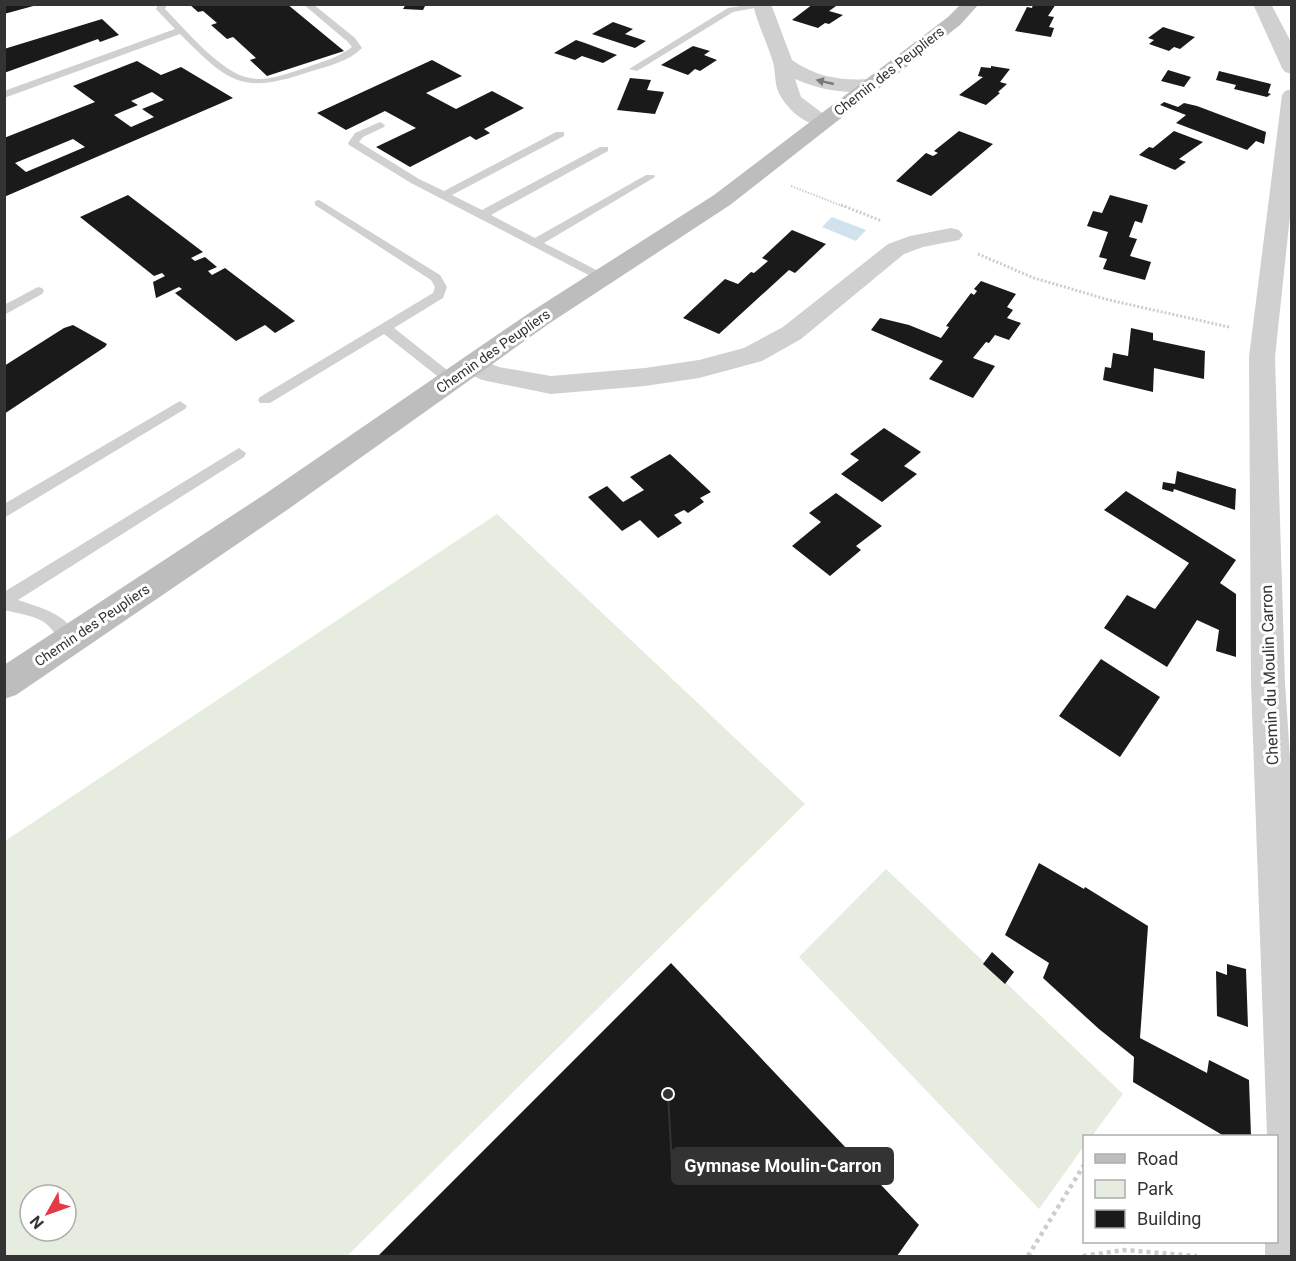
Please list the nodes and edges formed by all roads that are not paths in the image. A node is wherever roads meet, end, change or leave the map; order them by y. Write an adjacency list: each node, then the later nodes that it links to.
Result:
1 (163, 4): 6 (lane)
2 (307, 4): 6 (lane)
3 (971, 4): 10 (street, Chemin des Peupliers)
4 (1263, 4): 8 (street)
5 (762, 5): 7 (street); 9 (lane)
6 (182, 30): 11 (lane)
7 (783, 63): 10 (street, one-way to 7); 13 (street)
8 (1292, 68)
9 (634, 69)
10 (871, 85): 13 (street, Chemin des Peupliers)
11 (4, 95)
12 (1291, 97): 21 (street, Chemin du Moulin Carron)
13 (823, 121): 24 (street, Chemin des Peupliers)
14 (380, 124): 18 (lane)
15 (560, 134): 18 (lane)
16 (604, 148): 20 (lane)
17 (650, 177): 23 (lane)
18 (444, 195): 20 (lane)
19 (319, 203): 27 (lane)
20 (482, 215): 23 (lane)
21 (1283, 229): 37 (street, Chemin du Moulin Carron)
22 (951, 235): 28 (street)
23 (537, 242): 24 (lane)
24 (604, 279): 28 (street, Chemin des Peupliers)
25 (38, 291): 26 (lane)
26 (4, 311)
27 (384, 328): 29 (lane); 30 (lane)
28 (472, 365): 29 (street, Chemin des Peupliers)
29 (451, 380): 35 (street, Chemin des Peupliers)
30 (265, 400)
31 (180, 406): 33 (lane)
32 (239, 453): 34 (lane)
33 (4, 512)
34 (4, 602): 35 (lane)
35 (71, 639): 36 (street, Chemin des Peupliers)
36 (4, 684)
37 (1289, 1257)

